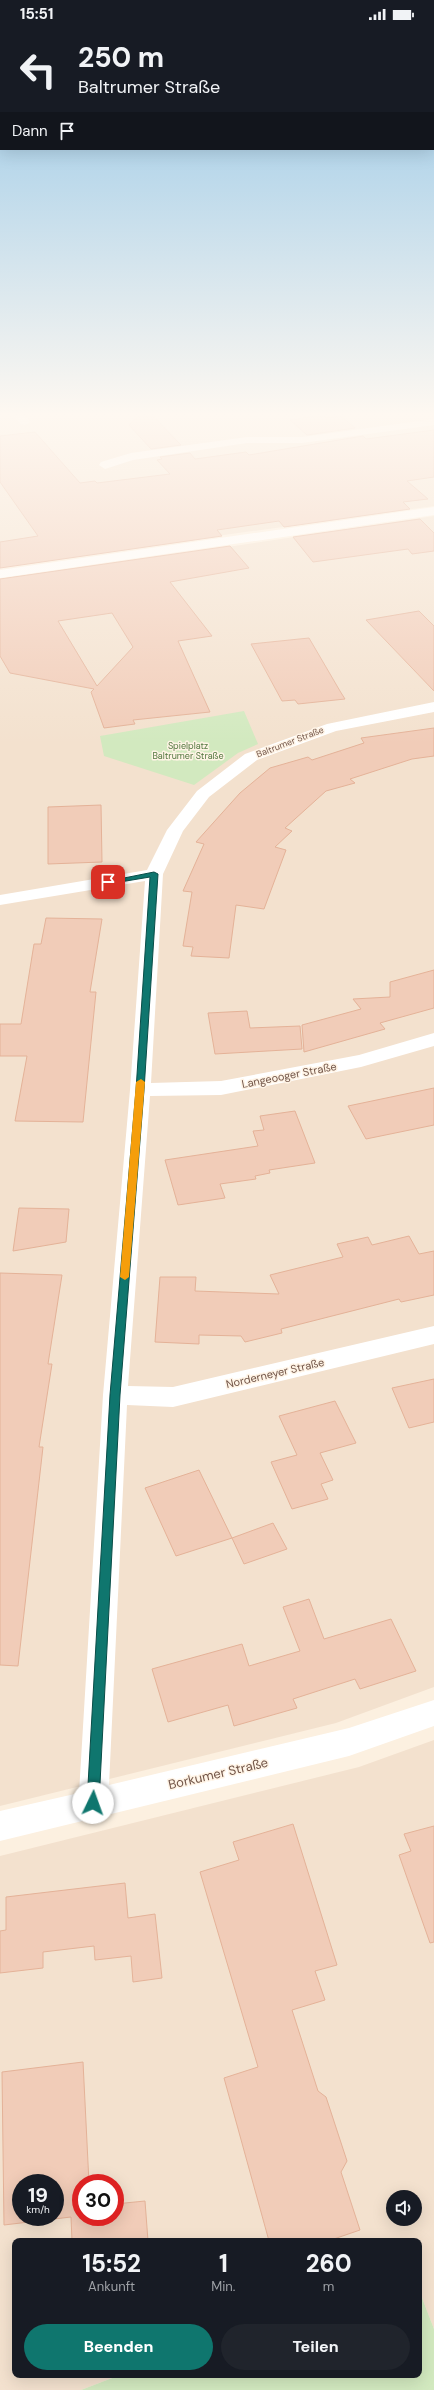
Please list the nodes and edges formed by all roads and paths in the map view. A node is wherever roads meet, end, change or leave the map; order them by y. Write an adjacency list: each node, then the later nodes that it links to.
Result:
1 (350, 523): 2 (street)
2 (0, 574)
3 (434, 707): 4 (street, Baltrumer Straße)
4 (154, 874): 5 (street); 7 (street, Baltrumer Straße)
5 (0, 900)
6 (434, 1040): 7 (street, Langeooger Straße)
7 (140, 1090): 9 (street, Baltrumer Straße)
8 (434, 1335): 9 (street, Norderneyer Straße)
9 (115, 1395): 11 (street, Baltrumer Straße)
10 (434, 1713): 11 (street, Borkumer Straße)
11 (93, 1803): 12 (street, Borkumer Straße)
12 (0, 1826)

